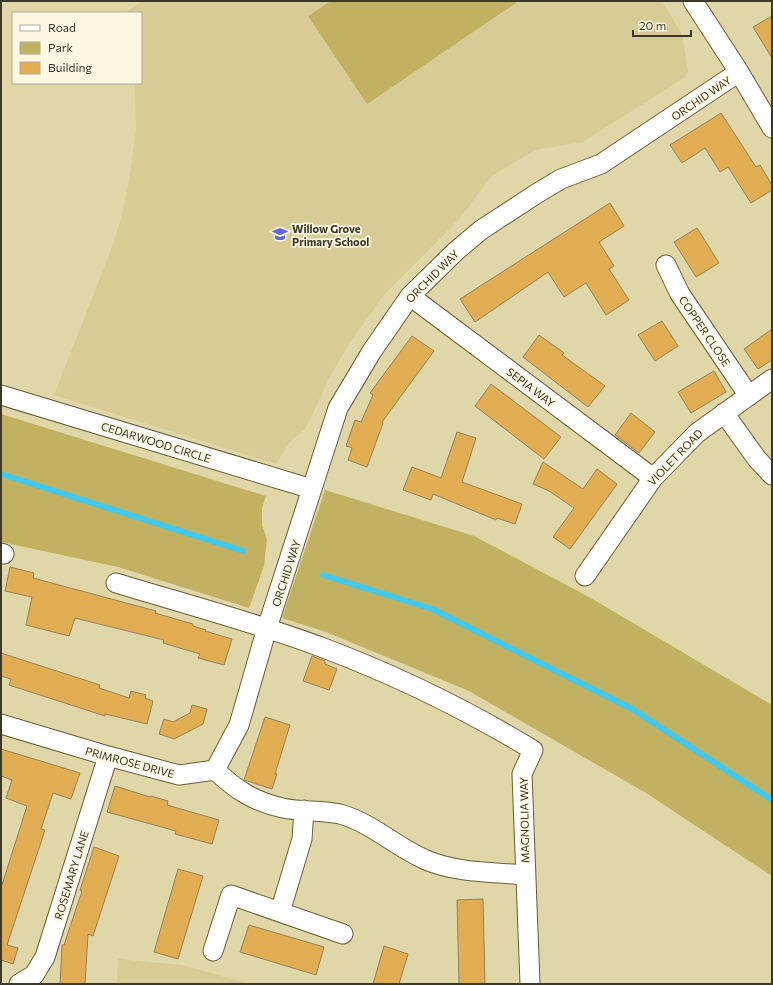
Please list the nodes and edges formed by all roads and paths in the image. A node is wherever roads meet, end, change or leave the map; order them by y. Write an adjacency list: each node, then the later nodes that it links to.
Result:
1 (693, 1): 2 (street)
2 (739, 72): 3 (street); 5 (street, ORCHID WAY)
3 (772, 128)
4 (666, 265): 8 (street, COPPER CLOSE)
5 (410, 296): 11 (street, SEPIA WAY); 12 (street, ORCHID WAY)
6 (772, 379): 8 (street, VIOLET ROAD)
7 (1, 395): 12 (street, CEDARWOOD CIRCLE)
8 (749, 396): 9 (street, VIOLET ROAD)
9 (724, 413): 10 (street); 11 (street, VIOLET ROAD)
10 (772, 475)
11 (652, 478): 13 (street, VIOLET ROAD)
12 (312, 489): 15 (street, ORCHID WAY)
13 (585, 576)
14 (116, 583): 15 (street)
15 (267, 628): 18 (street, ORCHID WAY); 20 (street, MAGNOLIA WAY)
16 (1, 724): 17 (street, PRIMROSE DRIVE)
17 (108, 756): 18 (street, PRIMROSE DRIVE); 24 (street, ROSEMARY LANE)
18 (215, 770): 19 (street)
19 (304, 810): 20 (street); 21 (street)
20 (525, 875): 25 (street, MAGNOLIA WAY)
21 (280, 912): 22 (street); 23 (street)
22 (343, 934)
23 (213, 951)
24 (19, 984)
25 (530, 984)

